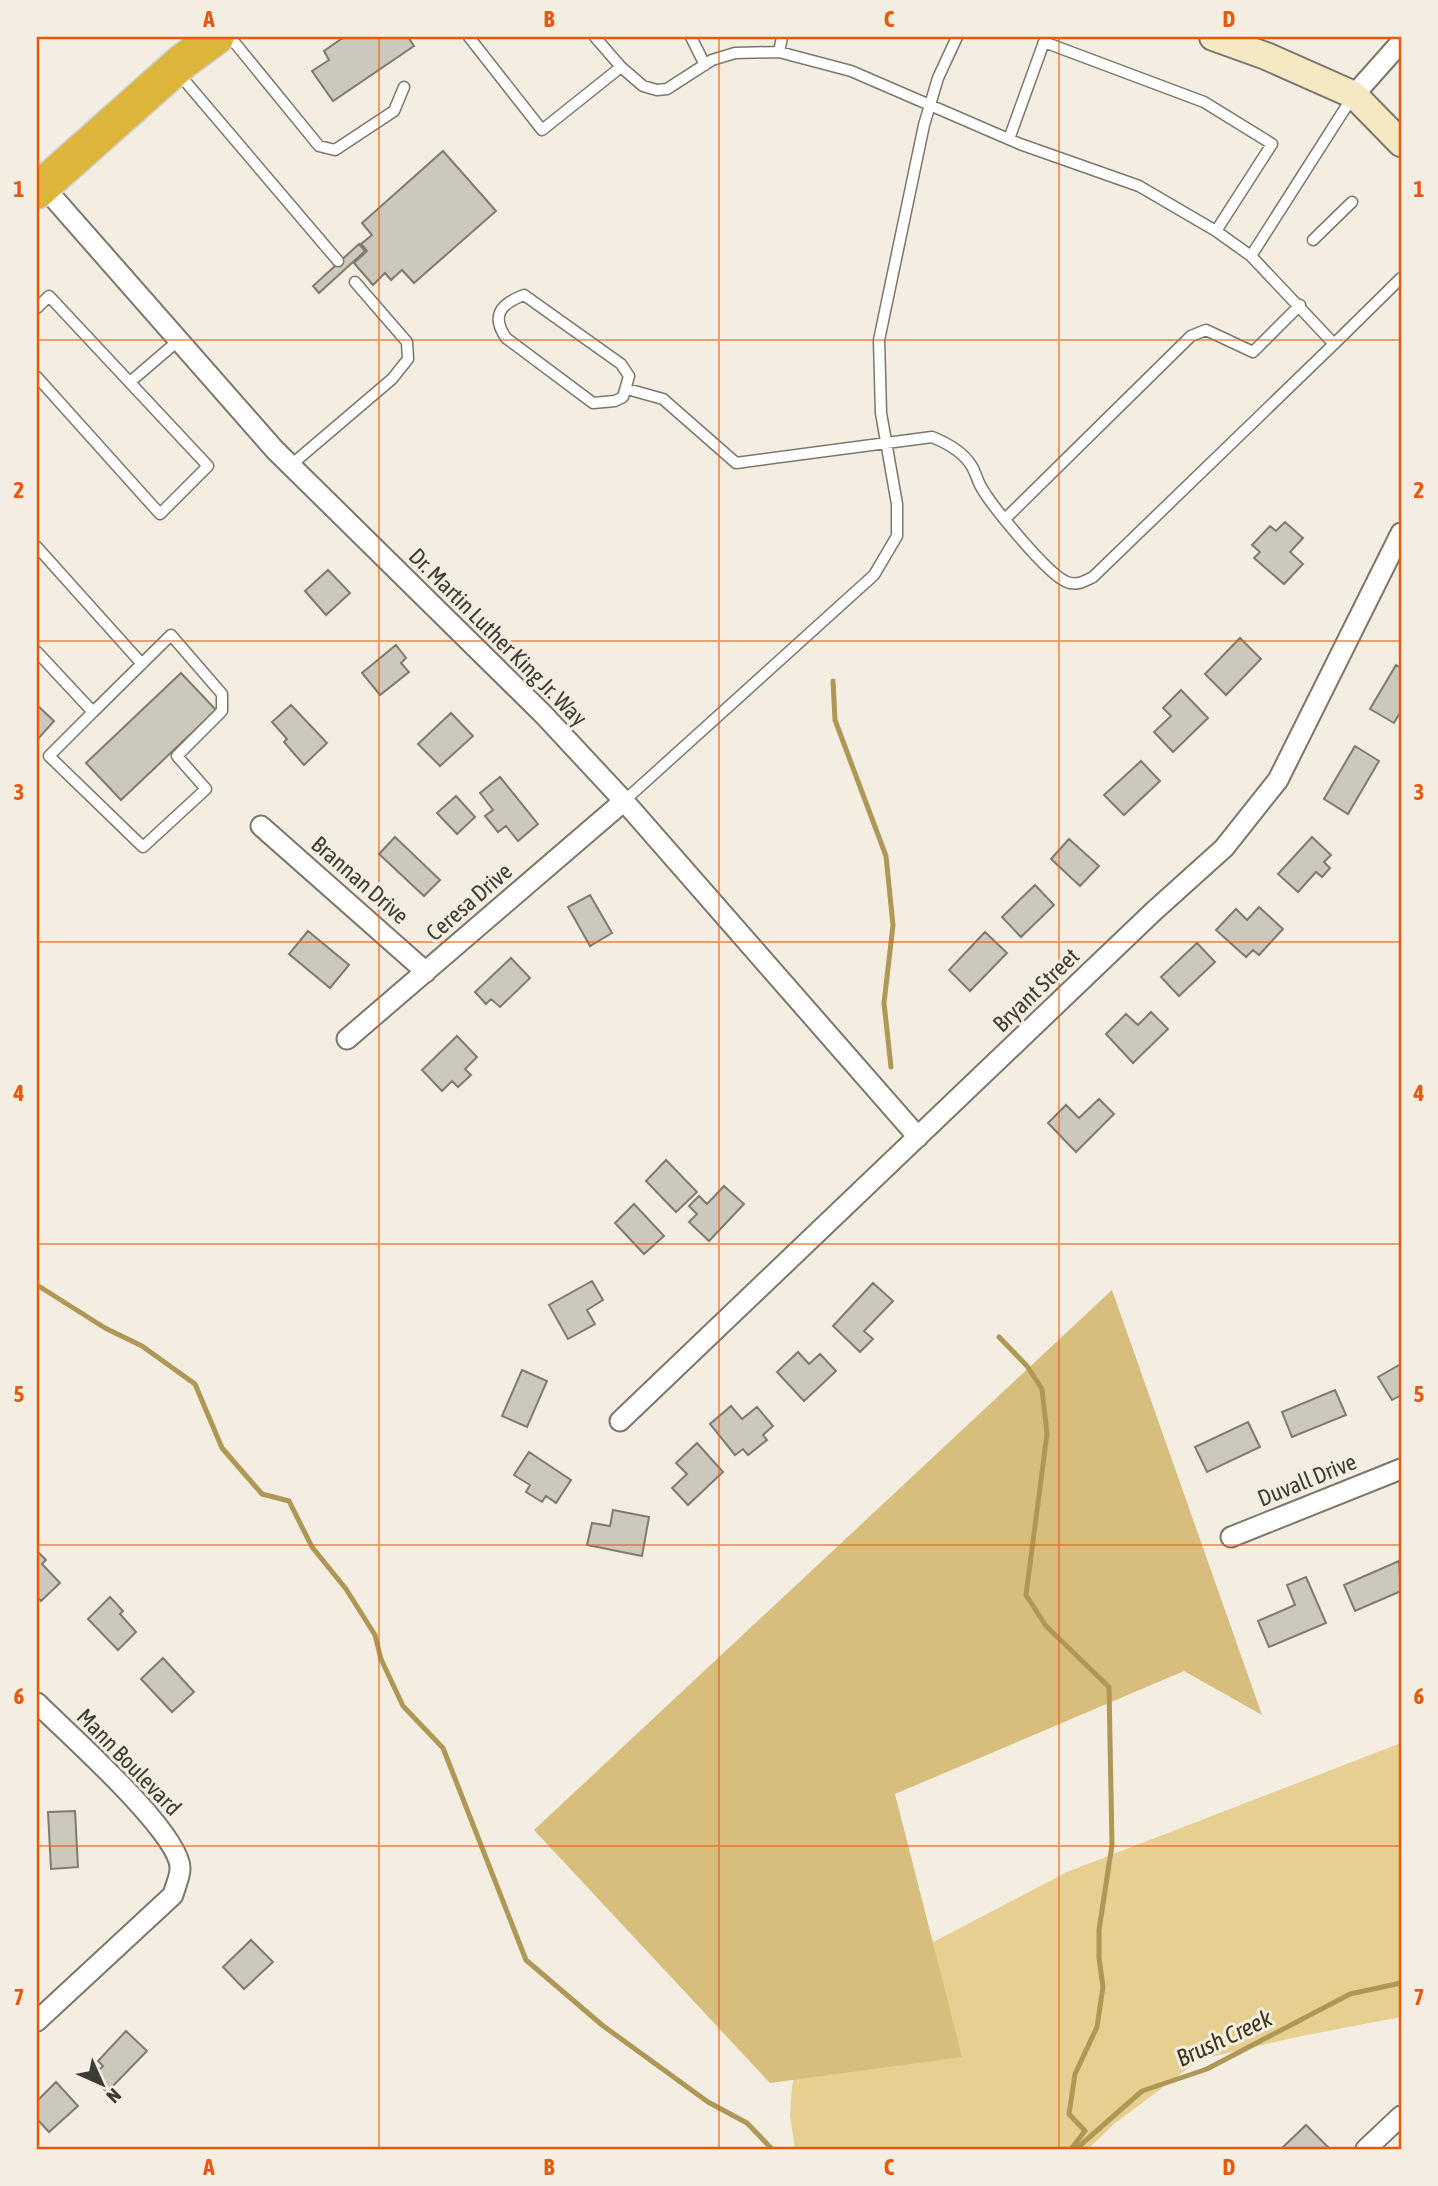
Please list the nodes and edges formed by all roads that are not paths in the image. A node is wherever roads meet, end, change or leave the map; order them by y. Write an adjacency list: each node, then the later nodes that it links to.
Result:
1 (216, 37): 13 (highway)
2 (230, 37): 14 (lane)
3 (469, 37): 12 (lane)
4 (595, 37): 12 (lane)
5 (691, 37): 11 (lane)
6 (782, 37): 10 (lane)
7 (957, 37): 16 (lane)
8 (1213, 37): 15 (street)
9 (1392, 43): 15 (street)
10 (779, 52): 11 (lane); 16 (lane)
11 (705, 65): 12 (lane)
12 (621, 68)
13 (175, 69): 19 (highway); 24 (lane)
14 (404, 87)
15 (1354, 95): 18 (street); 23 (lane)
16 (930, 107): 17 (lane); 34 (lane)
17 (1009, 139): 21 (lane); 21 (lane)
18 (1401, 143)
19 (39, 185): 29 (street, Dr. Martin Luther King Jr. Way)
20 (1352, 202): 22 (lane)
21 (1216, 231): 23 (lane)
22 (1313, 240)
23 (1251, 256): 27 (lane)
24 (338, 261)
25 (1401, 278): 30 (lane)
26 (355, 282): 35 (lane)
27 (1300, 305): 30 (lane); 36 (lane)
28 (37, 308): 32 (lane)
29 (179, 340): 32 (lane); 35 (street, Dr. Martin Luther King Jr. Way)
30 (1334, 344): 36 (lane)
31 (37, 377): 32 (lane)
32 (130, 382)
33 (627, 389): 33 (lane); 34 (lane)
34 (886, 442): 36 (lane); 42 (lane)
35 (291, 465): 42 (street, Dr. Martin Luther King Jr. Way)
36 (1005, 519)
37 (1401, 533): 46 (street, Bryant Street)
38 (37, 547): 40 (lane)
39 (37, 652): 41 (lane)
40 (142, 664): 41 (lane); 41 (lane)
41 (93, 712)
42 (624, 801): 44 (street, Ceresa Drive); 46 (street, Dr. Martin Luther King Jr. Way)
43 (261, 826): 44 (street, Brannan Drive)
44 (426, 972): 45 (street, Ceresa Drive)
45 (347, 1040)
46 (918, 1137): 47 (street, Bryant Street)
47 (620, 1421)
48 (1401, 1469): 49 (street, Duvall Drive)
49 (1231, 1537)
50 (37, 1703): 51 (street, Mann Boulevard)
51 (37, 2021)
52 (1401, 2116): 53 (street)
53 (1366, 2149)

